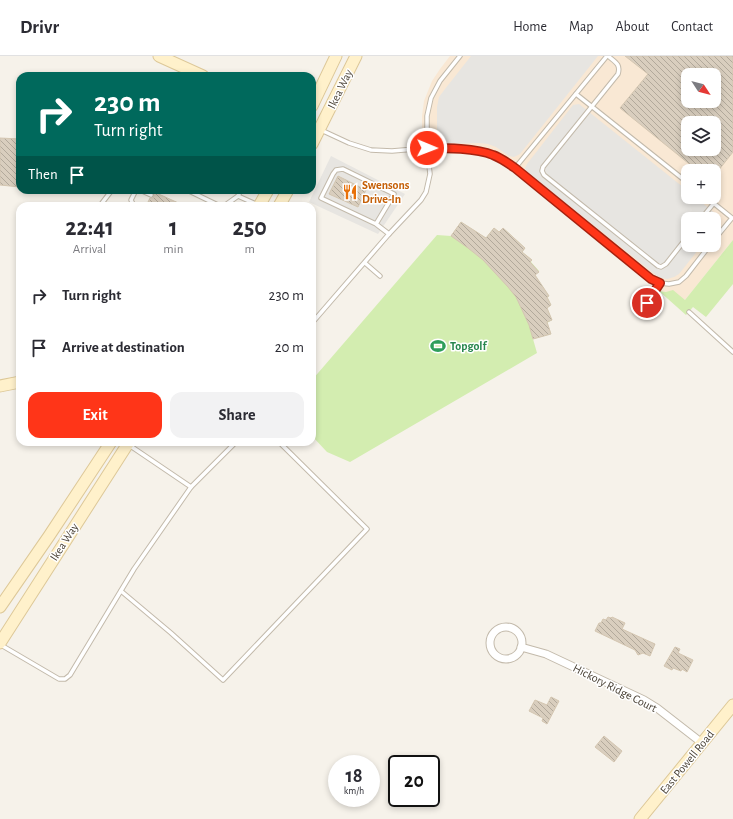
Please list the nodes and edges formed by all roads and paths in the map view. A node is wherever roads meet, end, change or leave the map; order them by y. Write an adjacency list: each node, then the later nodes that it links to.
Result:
1 (159, 56): 6 (main road)
2 (336, 56): 8 (main road, Ikea Way)
3 (356, 56): 10 (main road, Ikea Way)
4 (460, 56): 11 (lane)
5 (607, 56): 7 (lane); 9 (lane)
6 (189, 72)
7 (576, 94): 9 (lane); 12 (lane)
8 (316, 98)
9 (592, 107): 13 (lane); 28 (lane)
10 (316, 128): 11 (lane)
11 (427, 148): 12 (lane); 27 (lane)
12 (515, 168): 32 (lane)
13 (681, 177)
14 (109, 194): 17 (lane)
15 (195, 194): 18 (lane)
16 (238, 196): 19 (lane); 20 (lane)
17 (103, 202)
18 (212, 202)
19 (230, 202)
20 (251, 202)
21 (713, 204): 23 (lane)
22 (715, 204): 24 (lane)
23 (707, 212)
24 (732, 217): 26 (lane)
25 (376, 224): 25 (lane); 27 (lane)
26 (721, 231)
27 (389, 234): 30 (lane)
28 (681, 245)
29 (705, 252): 32 (lane)
30 (365, 263): 31 (lane); 35 (lane)
31 (380, 276)
32 (660, 283): 33 (lane)
33 (647, 303)
34 (689, 312): 36 (lane)
35 (316, 318)
36 (733, 352)
37 (16, 383): 38 (main road)
38 (0, 386)
39 (108, 446): 46 (main road, Ikea Way)
40 (125, 446): 47 (main road, Ikea Way)
41 (131, 446): 44 (lane)
42 (232, 446): 44 (lane)
43 (283, 446): 45 (lane)
44 (191, 487): 45 (lane)
45 (121, 591): 47 (lane)
46 (0, 607)
47 (0, 644)
48 (521, 647): 48 (street); 50 (street, Hickory Ridge Court)
49 (733, 705): 50 (main road, East Powell Road)
50 (702, 743): 51 (main road, East Powell Road)
51 (640, 819)

